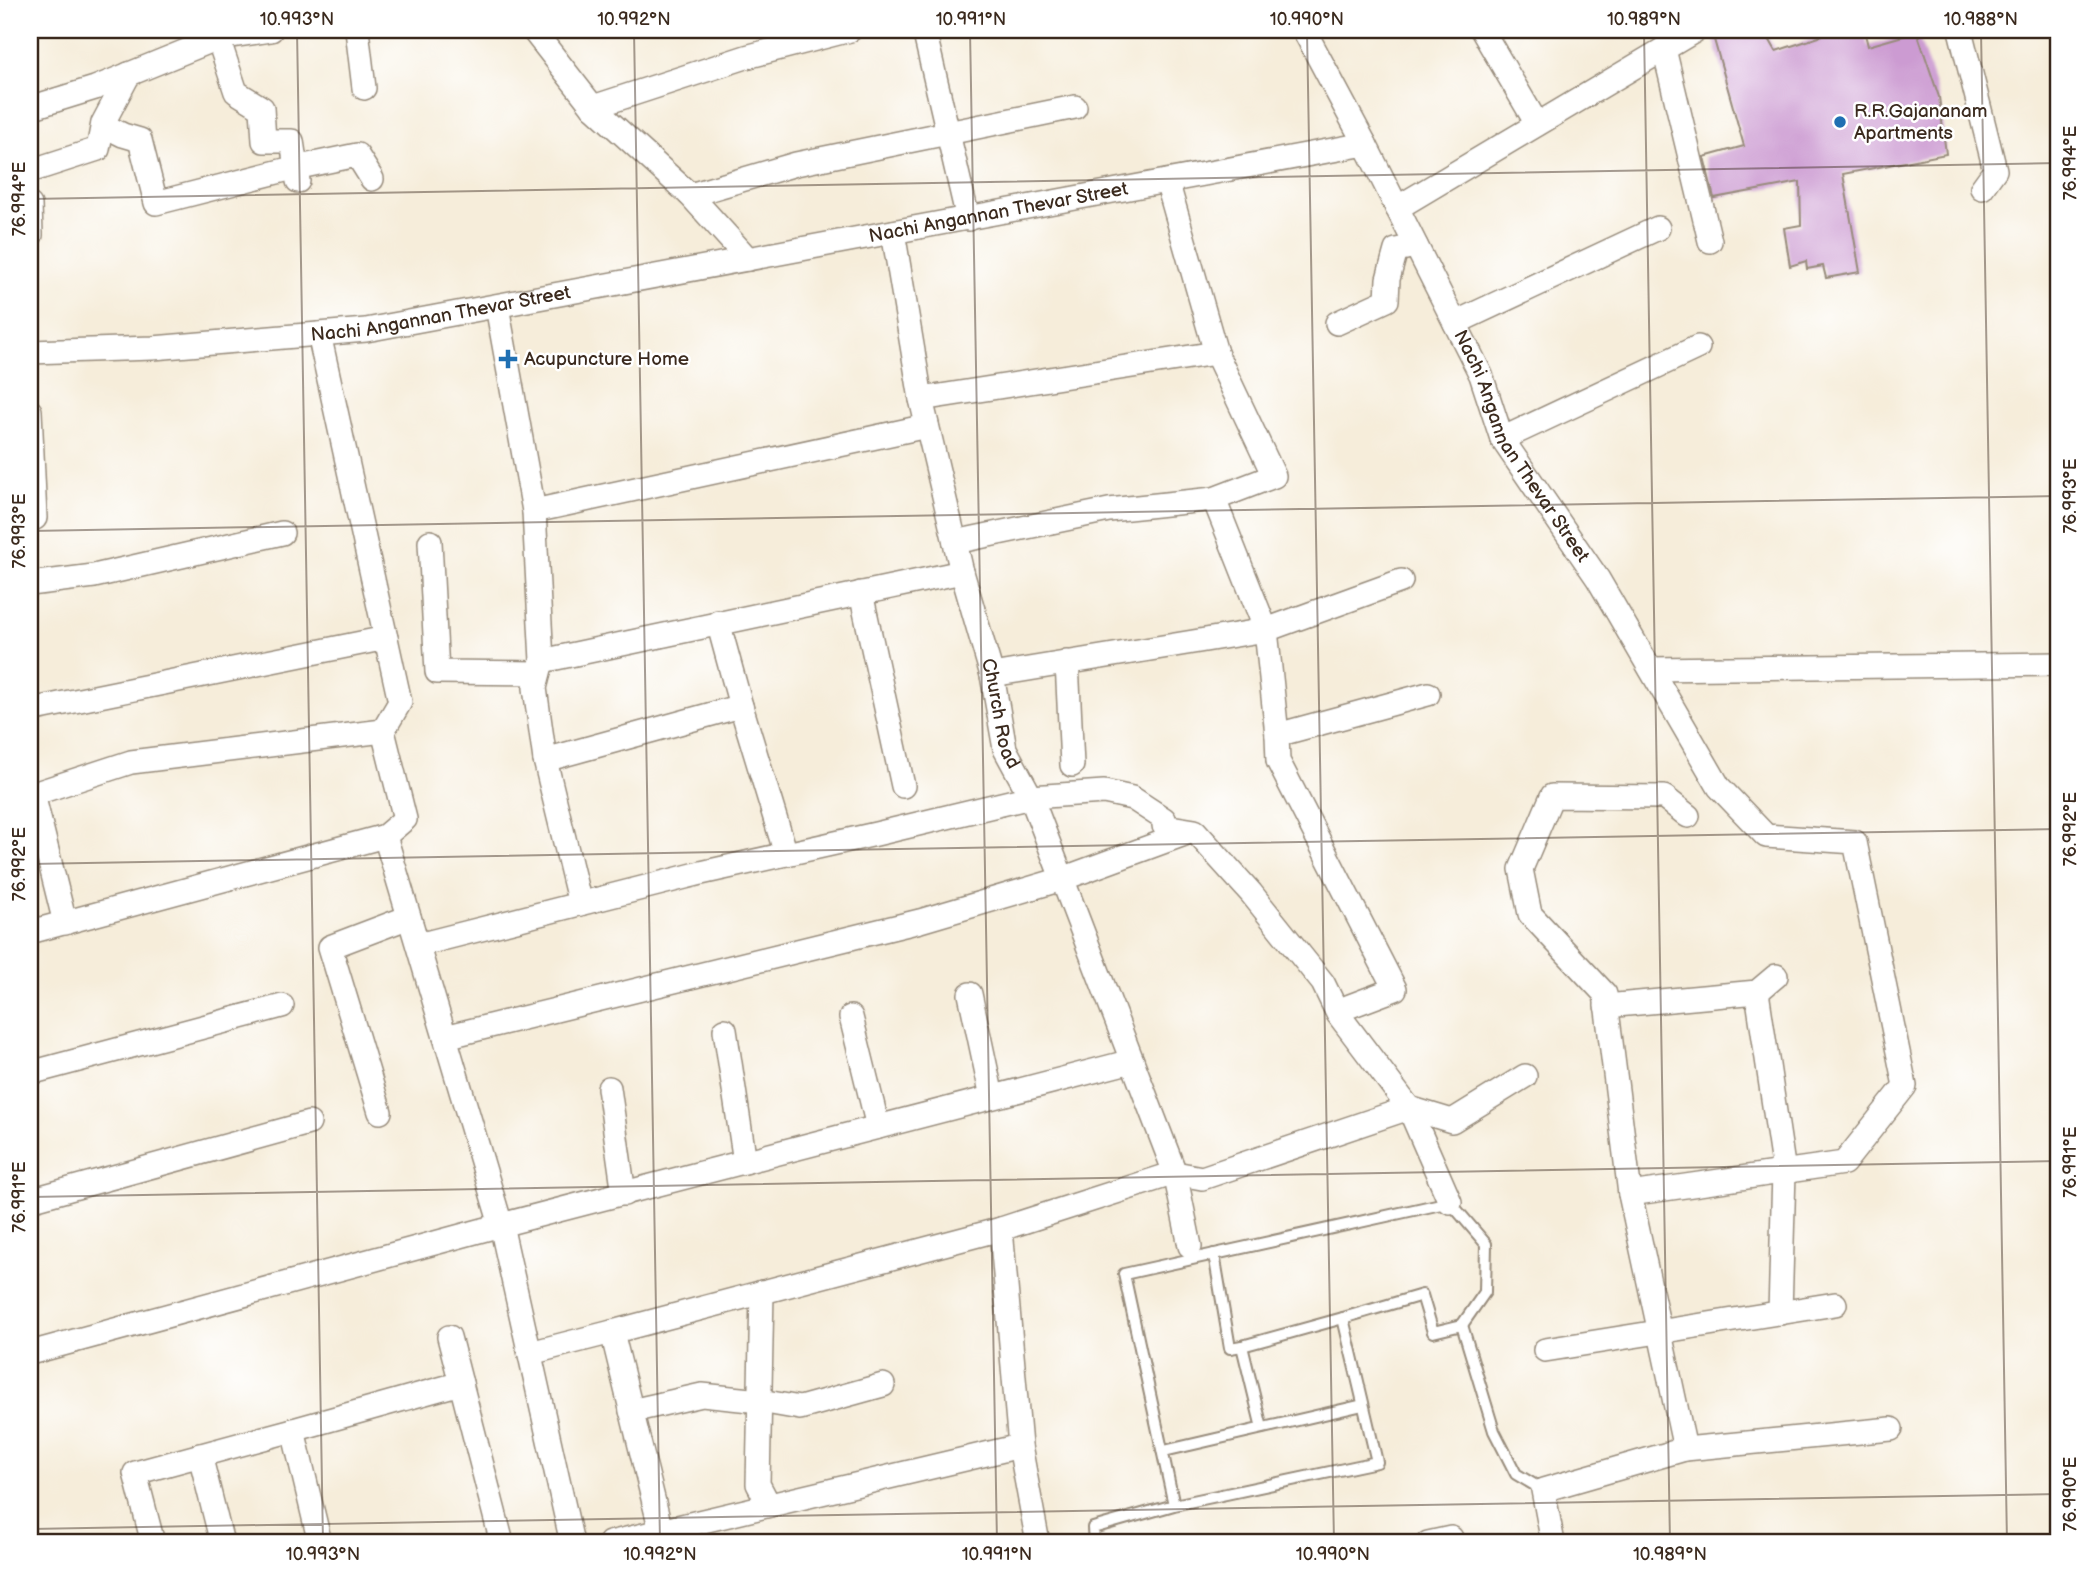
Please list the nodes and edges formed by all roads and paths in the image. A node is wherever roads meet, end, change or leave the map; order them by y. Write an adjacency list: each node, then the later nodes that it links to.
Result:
1 (271, 30): 10 (street)
2 (357, 30): 13 (street)
3 (533, 30): 14 (street)
4 (850, 30): 14 (street)
5 (924, 30): 19 (street)
6 (1304, 30): 20 (street)
7 (1482, 30): 17 (street)
8 (1696, 30): 11 (street)
9 (1960, 30): 25 (street)
10 (218, 38): 12 (street); 22 (street)
11 (1668, 41): 17 (street); 33 (street)
12 (129, 74): 16 (street); 18 (street)
13 (364, 88)
14 (593, 107): 26 (street)
15 (1075, 107): 19 (street)
16 (30, 108)
17 (1537, 124): 28 (street)
18 (103, 125): 21 (street); 22 (street)
19 (948, 133): 26 (street); 29 (street)
20 (1365, 144): 24 (street, Nachi Angannan Thevar Street); 28 (street, Nachi Angannan Thevar Street)
21 (30, 171)
22 (298, 174): 23 (street)
23 (372, 179)
24 (1167, 181): 29 (street, Nachi Angannan Thevar Street); 42 (street)
25 (1982, 188)
26 (690, 195): 35 (street)
27 (30, 205): 32 (street)
28 (1397, 208): 34 (street, Nachi Angannan Thevar Street)
29 (968, 219): 31 (street, Nachi Angannan Thevar Street)
30 (1658, 228): 38 (street)
31 (893, 232): 35 (street, Nachi Angannan Thevar Street); 43 (street, Church Road)
32 (31, 234)
33 (1710, 241)
34 (1416, 246): 37 (street); 38 (street, Nachi Angannan Thevar Street)
35 (748, 259): 36 (street, Nachi Angannan Thevar Street)
36 (497, 306): 39 (street, Nachi Angannan Thevar Street); 48 (street)
37 (1337, 323)
38 (1455, 323): 46 (street, Nachi Angannan Thevar Street)
39 (319, 334): 41 (street, Nachi Angannan Thevar Street); 59 (street)
40 (1698, 347): 46 (street)
41 (30, 352)
42 (1216, 353): 43 (street); 47 (street)
43 (920, 399): 45 (street, Church Road)
44 (30, 411): 49 (street)
45 (927, 426): 48 (street); 52 (street, Church Road)
46 (1502, 439): 63 (street, Nachi Angannan Thevar Street)
47 (1214, 499): 52 (street); 58 (street)
48 (534, 511): 62 (street)
49 (35, 518)
50 (282, 533): 55 (street)
51 (430, 542): 62 (street)
52 (955, 542): 53 (street, Church Road)
53 (962, 572): 56 (street); 64 (street, Church Road)
54 (1401, 581): 58 (street)
55 (30, 584)
56 (861, 593): 57 (street); 72 (street)
57 (718, 622): 62 (street); 66 (street)
58 (1266, 630): 60 (street); 69 (street)
59 (386, 638): 67 (street); 68 (street)
60 (1067, 662): 64 (street); 71 (street)
61 (2059, 664): 63 (street)
62 (540, 667): 70 (street)
63 (1651, 669): 104 (street, Nachi Angannan Thevar Street)
64 (992, 675): 74 (street, Church Road)
65 (1428, 694): 69 (street)
66 (741, 706): 70 (street); 78 (street)
67 (30, 710)
68 (383, 731): 73 (street); 77 (street)
69 (1277, 736): 90 (street)
70 (545, 760): 80 (street)
71 (1072, 765)
72 (903, 786)
73 (31, 795): 82 (street)
74 (1031, 797): 76 (street); 78 (street); 79 (street, Church Road)
75 (1688, 817): 89 (street)
76 (1195, 831): 79 (street); 90 (street)
77 (385, 836): 81 (street); 82 (street)
78 (786, 854): 80 (street)
79 (1062, 879): 93 (street); 94 (street, Church Road)
80 (579, 904): 84 (street)
81 (409, 917): 84 (street); 100 (street)
82 (65, 923): 83 (street)
83 (30, 932)
84 (418, 946): 93 (street)
85 (1776, 976): 86 (street)
86 (1757, 992): 89 (street); 104 (street)
87 (970, 994): 98 (street)
88 (282, 1006): 95 (street)
89 (1606, 1006): 107 (street)
90 (1337, 1011): 99 (street)
91 (851, 1017): 102 (street)
92 (726, 1030): 103 (street)
93 (445, 1037): 110 (street)
94 (1132, 1061): 98 (street); 105 (street, Church Road)
95 (30, 1073)
96 (1525, 1076): 99 (street)
97 (609, 1088): 106 (street)
98 (992, 1097): 102 (street)
99 (1409, 1108): 105 (street); 109 (street)
100 (380, 1112)
101 (309, 1123): 108 (street)
102 (878, 1127): 103 (street)
103 (745, 1162): 106 (street)
104 (1784, 1172): 107 (street, Nachi Angannan Thevar Street); 116 (street)
105 (1175, 1173): 111 (street); 112 (street, Church Road)
106 (624, 1194): 110 (street)
107 (1630, 1194): 119 (street)
108 (30, 1200)
109 (1450, 1202): 113 (lane); 118 (lane)
110 (501, 1226): 124 (street); 125 (street)
111 (1001, 1229): 114 (street); 134 (street)
112 (1192, 1252): 113 (lane); 136 (lane)
113 (1214, 1254): 122 (lane)
114 (762, 1292): 120 (street); 128 (street)
115 (1835, 1304): 116 (street)
116 (1780, 1313): 119 (street)
117 (1343, 1318): 118 (lane); 122 (lane); 129 (lane)
118 (1462, 1325): 138 (lane)
119 (1660, 1331): 123 (street); 135 (street)
120 (612, 1332): 125 (street); 130 (street)
121 (449, 1336): 126 (street)
122 (1241, 1346): 131 (lane)
123 (1545, 1350)
124 (30, 1353)
125 (530, 1353): 147 (street)
126 (461, 1382): 133 (street); 146 (street)
127 (883, 1385): 128 (street)
128 (760, 1401): 130 (street); 139 (street)
129 (1363, 1405): 131 (lane); 140 (lane)
130 (631, 1411): 141 (street)
131 (1262, 1428): 136 (lane)
132 (1891, 1429): 135 (street)
133 (293, 1430): 137 (street); 145 (street)
134 (1020, 1446): 139 (street); 149 (street)
135 (1685, 1449): 138 (street)
136 (1164, 1451): 140 (lane)
137 (200, 1455): 143 (street); 144 (street)
138 (1543, 1490): 152 (street)
139 (769, 1505): 141 (street)
140 (1174, 1505): 150 (lane)
141 (661, 1531): 148 (street)
142 (1451, 1538): 151 (street)
143 (153, 1543)
144 (222, 1543)
145 (320, 1543)
146 (502, 1543)
147 (572, 1543)
148 (610, 1543)
149 (1038, 1543)
150 (1094, 1543)
151 (1428, 1543)
152 (1553, 1543)

